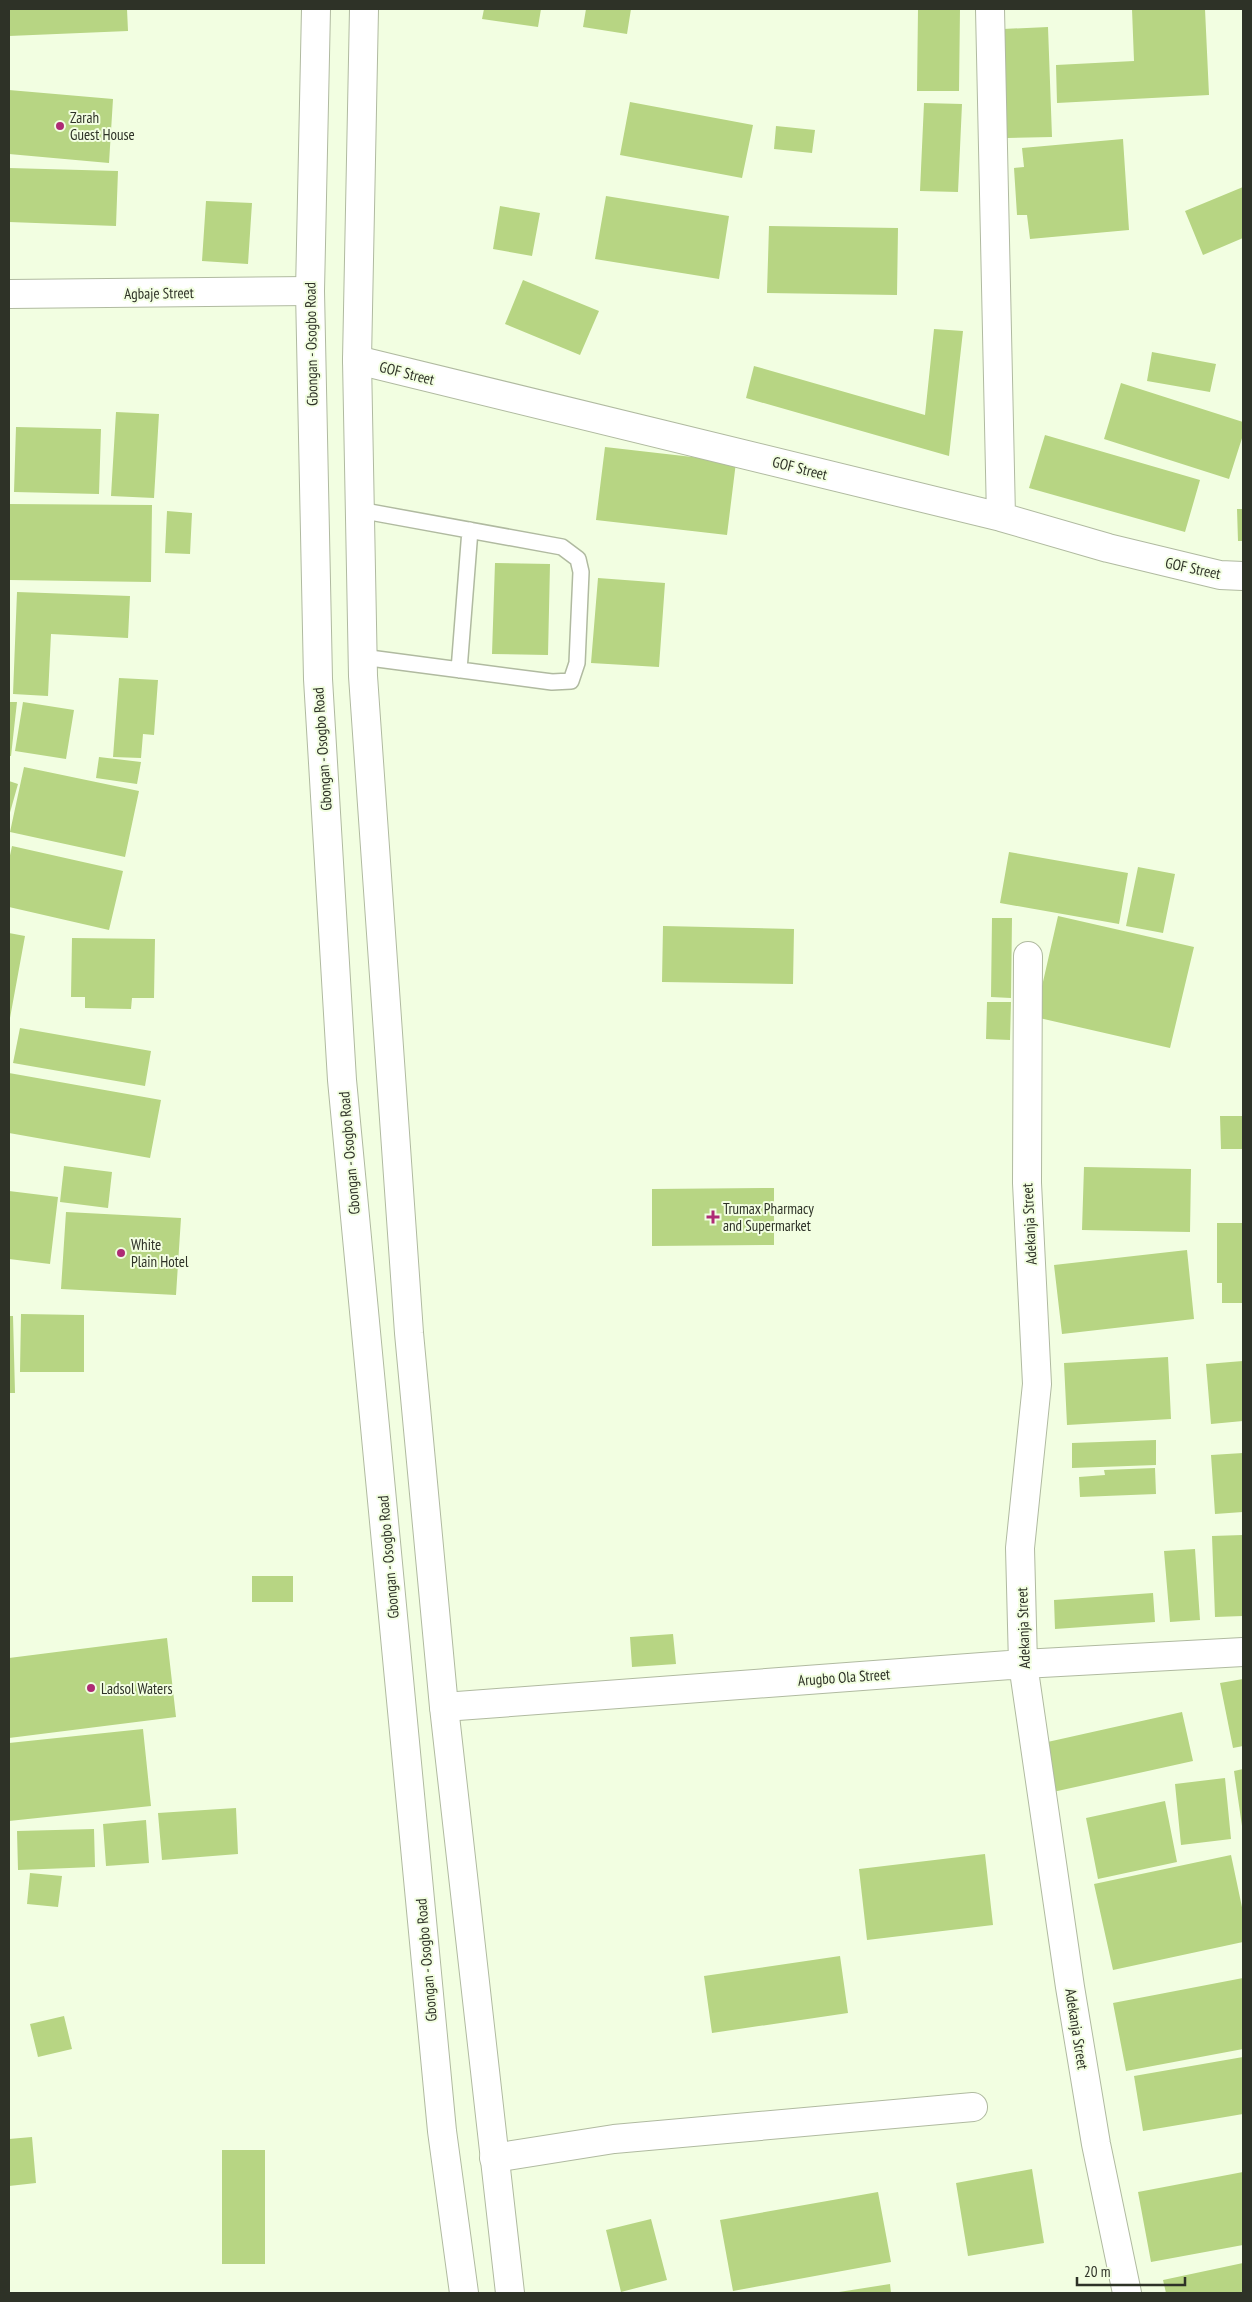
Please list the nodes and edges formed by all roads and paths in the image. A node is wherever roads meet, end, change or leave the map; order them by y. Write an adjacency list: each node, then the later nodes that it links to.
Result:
1 (316, 9): 4 (main road, Gbongan - Osogbo Road)
2 (364, 9): 6 (main road)
3 (990, 9): 8 (main road)
4 (310, 291): 5 (main road, Agbaje Street); 15 (main road, Gbongan - Osogbo Road)
5 (9, 294)
6 (357, 360): 7 (main road); 8 (main road, GOF Street)
7 (359, 510): 9 (lane); 11 (main road)
8 (1001, 517): 10 (main road, GOF Street)
9 (470, 530): 12 (lane); 12 (lane)
10 (1243, 576)
11 (362, 657): 12 (lane); 14 (main road)
12 (459, 670)
13 (1028, 956): 17 (main road, Adekanja Street)
14 (432, 1577): 15 (main road); 18 (main road)
15 (390, 1582): 21 (main road, Gbongan - Osogbo Road)
16 (1243, 1652): 17 (main road, Arugbo Ola Street)
17 (1023, 1664): 18 (main road, Arugbo Ola Street); 23 (main road, Adekanja Street)
18 (444, 1707): 20 (main road)
19 (973, 2107): 20 (main road)
20 (494, 2158): 22 (main road)
21 (464, 2293)
22 (510, 2293)
23 (1127, 2293)

